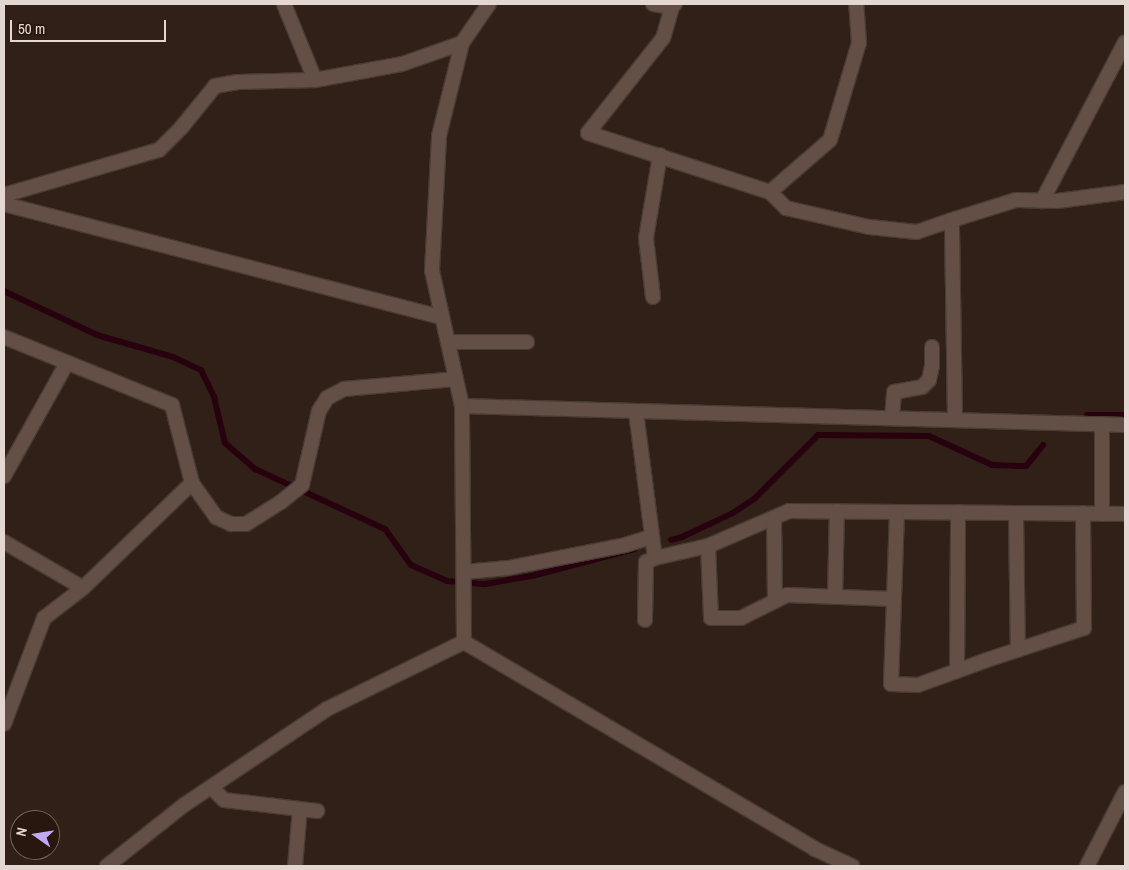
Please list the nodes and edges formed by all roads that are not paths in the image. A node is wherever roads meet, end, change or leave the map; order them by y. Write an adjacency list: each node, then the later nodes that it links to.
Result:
1 (284, 4): 8 (street)
2 (489, 4): 7 (street)
3 (653, 4): 5 (street)
4 (856, 4): 10 (street)
5 (674, 5): 9 (street)
6 (1125, 42): 13 (street)
7 (462, 43): 8 (street); 17 (street)
8 (316, 80): 12 (street)
9 (660, 155): 10 (street); 16 (street)
10 (770, 192): 15 (street)
11 (1125, 192): 13 (street)
12 (4, 195)
13 (1042, 201): 15 (street)
14 (4, 204): 17 (street)
15 (952, 220): 27 (street)
16 (653, 297)
17 (440, 317): 19 (street)
18 (4, 337): 22 (street)
19 (449, 342): 20 (street); 23 (street)
20 (527, 342)
21 (932, 346): 26 (street)
22 (67, 363): 30 (street); 31 (street)
23 (455, 379): 24 (street); 31 (street)
24 (462, 406): 25 (street); 44 (street)
25 (636, 412): 26 (street); 40 (street)
26 (892, 417): 27 (street)
27 (955, 418): 28 (street)
28 (1102, 424): 29 (street); 37 (street)
29 (1125, 425)
30 (4, 476)
31 (192, 483): 45 (street)
32 (837, 511): 33 (street); 39 (street); 46 (street)
33 (898, 512): 34 (street); 47 (street)
34 (958, 512): 35 (street); 52 (street)
35 (1016, 513): 36 (street); 51 (street)
36 (1083, 513): 37 (street); 51 (street)
37 (1102, 514): 38 (street)
38 (1125, 514)
39 (774, 518): 42 (street); 48 (street)
40 (652, 537): 43 (street); 44 (street)
41 (4, 542): 45 (street)
42 (708, 546): 43 (street); 48 (street)
43 (655, 558): 49 (street)
44 (464, 572): 50 (street)
45 (83, 588): 53 (street)
46 (835, 597): 47 (street); 48 (street)
47 (894, 599): 52 (street)
48 (774, 601)
49 (645, 620)
50 (464, 642): 54 (street); 60 (street)
51 (1018, 650): 52 (street)
52 (957, 671)
53 (4, 724)
54 (210, 787): 56 (street); 58 (street)
55 (1125, 792): 61 (street)
56 (300, 809): 57 (street); 59 (street)
57 (317, 811)
58 (107, 866)
59 (295, 866)
60 (852, 866)
61 (1087, 866)

